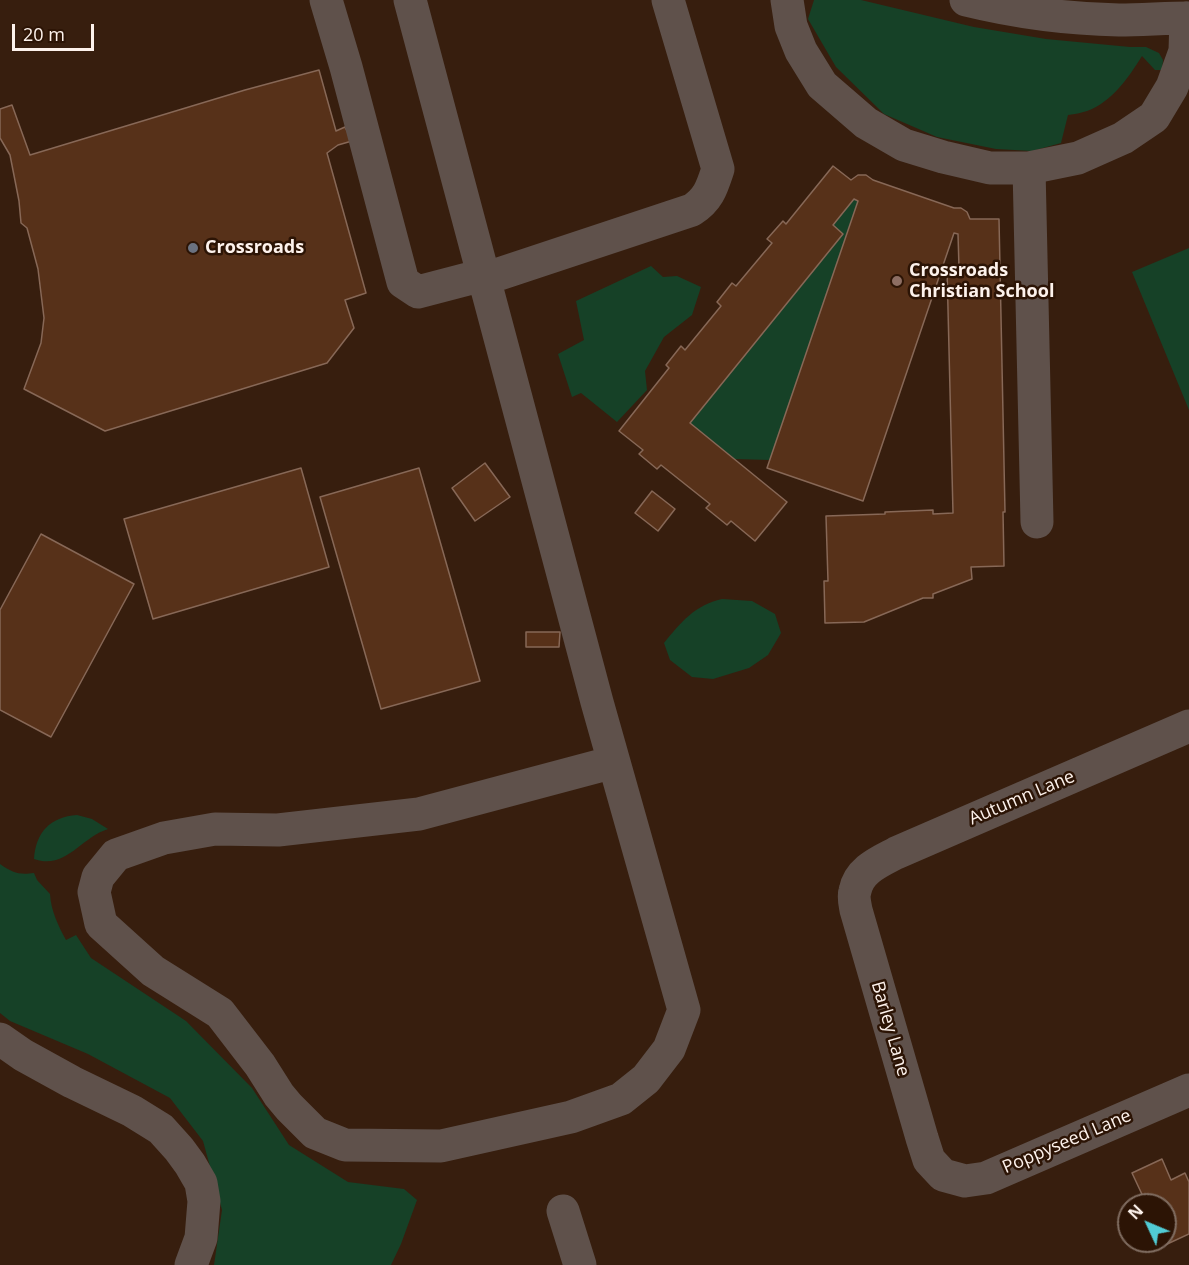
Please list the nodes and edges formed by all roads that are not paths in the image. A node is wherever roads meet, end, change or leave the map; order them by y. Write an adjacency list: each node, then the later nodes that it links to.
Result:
1 (326, 0): 8 (street)
2 (410, 0): 8 (street)
3 (668, 0): 8 (street)
4 (787, 0): 7 (street)
5 (966, 0): 6 (street)
6 (1187, 18): 7 (street)
7 (1029, 168): 9 (street)
8 (484, 277): 11 (street)
9 (1037, 522)
10 (1189, 726): 12 (street, Autumn Lane)
11 (614, 762): 11 (street)
12 (859, 878): 15 (street, Barley Lane)
13 (0, 1039): 17 (street)
14 (1189, 1090): 15 (street, Poppyseed Lane)
15 (943, 1175)
16 (563, 1211): 18 (street)
17 (191, 1265)
18 (580, 1265)

